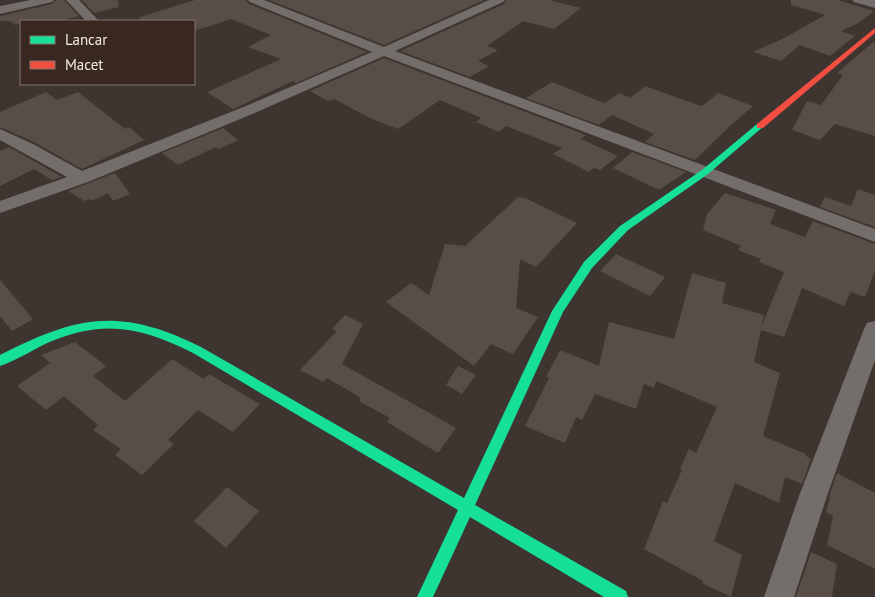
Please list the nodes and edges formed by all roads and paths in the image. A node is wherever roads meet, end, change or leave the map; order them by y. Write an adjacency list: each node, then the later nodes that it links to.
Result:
1 (48, 0): 7 (street)
2 (72, 0): 8 (street)
3 (254, 0): 10 (street)
4 (499, 0): 10 (street)
5 (858, 0): 6 (street)
6 (875, 4)
7 (0, 10)
8 (92, 20)
9 (875, 30): 12 (street)
10 (384, 52): 12 (street); 13 (street)
11 (0, 134): 13 (street)
12 (705, 172): 15 (street); 18 (street)
13 (82, 178): 14 (street)
14 (0, 207)
15 (875, 236)
16 (875, 329): 21 (street)
17 (0, 361): 18 (street)
18 (467, 507): 19 (street); 20 (street)
19 (425, 597)
20 (620, 597)
21 (779, 597)

